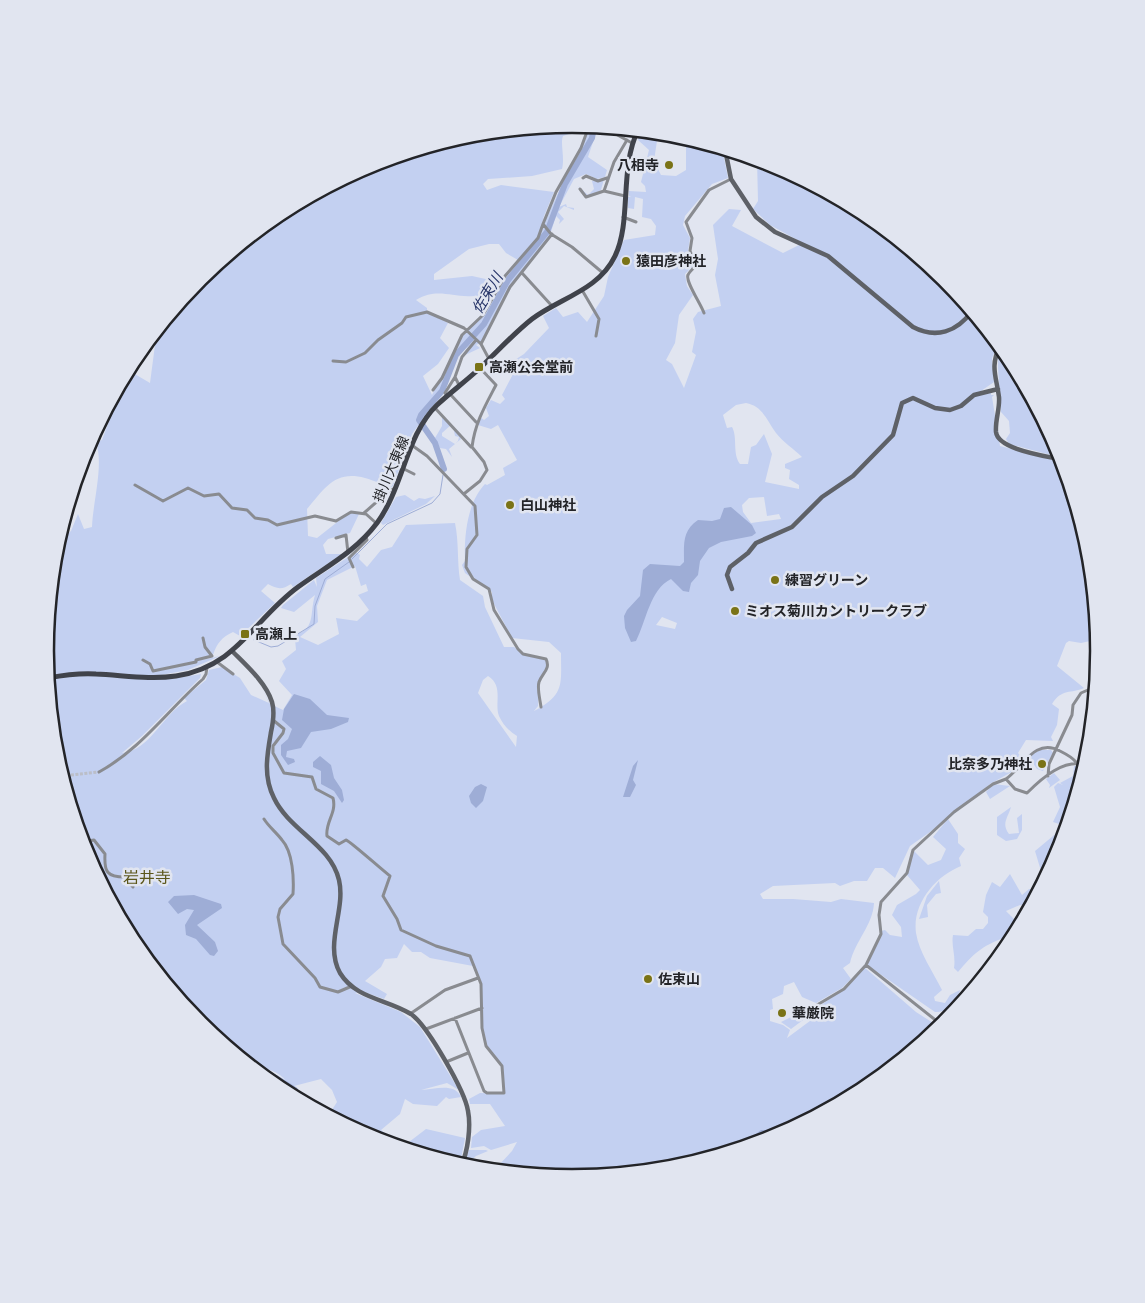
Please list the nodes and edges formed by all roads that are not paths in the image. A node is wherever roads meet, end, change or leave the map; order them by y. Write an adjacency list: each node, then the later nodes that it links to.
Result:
1 (586, 133): 14 (street)
2 (619, 135): 4 (street)
3 (633, 136): 4 (main road, 掛川大東線)
4 (630, 141): 7 (street); 11 (main road, 掛川大東線)
5 (726, 156): 8 (street)
6 (583, 178): 7 (street)
7 (607, 178): 10 (street)
8 (731, 179): 20 (street); 21 (street)
9 (580, 189): 10 (street)
10 (604, 191): 11 (street)
11 (625, 196): 12 (main road, 掛川大東線)
12 (623, 217): 13 (street); 17 (main road, 掛川大東線)
13 (636, 222)
14 (544, 225): 15 (street); 22 (street)
15 (552, 234): 16 (street); 17 (street)
16 (522, 273): 19 (street); 25 (street)
17 (604, 273): 18 (main road, 掛川大東線)
18 (582, 290): 19 (main road, 掛川大東線); 23 (street)
19 (552, 306): 27 (main road, 掛川大東線)
20 (704, 313)
21 (968, 316)
22 (468, 331): 24 (street); 28 (street); 33 (street)
23 (596, 336)
24 (475, 339): 25 (street); 30 (street)
25 (481, 344): 27 (street)
26 (997, 354): 32 (street)
27 (489, 359): 29 (main road, 掛川大東線)
28 (333, 362)
29 (480, 368): 31 (main road, 掛川大東線); 36 (street)
30 (456, 377): 31 (street); 34 (street)
31 (460, 386): 34 (main road, 掛川大東線)
32 (998, 389): 39 (street); 50 (street)
33 (433, 390)
34 (449, 396): 35 (main road, 掛川大東線); 36 (street)
35 (434, 408): 37 (main road, 掛川大東線); 38 (street)
36 (476, 422): 38 (street)
37 (413, 446): 40 (main road, 掛川大東線); 44 (street)
38 (472, 447): 44 (street)
39 (1054, 458)
40 (404, 469): 41 (street); 43 (main road, 掛川大東線)
41 (414, 474)
42 (136, 486): 45 (street)
43 (397, 488): 45 (street); 46 (main road, 掛川大東線)
44 (465, 493): 61 (street)
45 (364, 514): 46 (street)
46 (377, 524): 48 (main road, 掛川大東線)
47 (336, 538): 48 (street)
48 (350, 558): 49 (street); 52 (main road, 掛川大東線)
49 (353, 566)
50 (732, 588)
51 (203, 638): 55 (street)
52 (233, 652): 54 (main road, 掛川大東線); 62 (street)
53 (143, 660): 55 (street)
54 (217, 662): 56 (main road, 掛川大東線); 57 (street)
55 (179, 666): 58 (street)
56 (207, 667): 58 (main road, 掛川大東線); 66 (street)
57 (233, 674)
58 (180, 675): 59 (main road, 掛川大東線)
59 (55, 677)
60 (1090, 689): 63 (street)
61 (541, 707)
62 (273, 720): 73 (street); 74 (street)
63 (1056, 749): 64 (street); 67 (street); 68 (street)
64 (1076, 762): 65 (street); 67 (street)
65 (1079, 763)
66 (99, 772)
67 (1048, 776): 68 (street)
68 (1006, 779): 72 (street)
69 (264, 819): 74 (street)
70 (90, 841): 71 (street)
71 (133, 887)
72 (866, 965): 75 (street); 79 (street)
73 (478, 978): 76 (street); 77 (street)
74 (352, 986): 77 (street)
75 (817, 1005)
76 (482, 1008): 78 (street); 81 (street)
77 (410, 1014): 80 (street)
78 (455, 1018): 80 (street); 81 (street)
79 (936, 1021)
80 (426, 1029): 82 (street)
81 (468, 1053): 82 (street)
82 (445, 1062): 83 (street)
83 (462, 1158)

